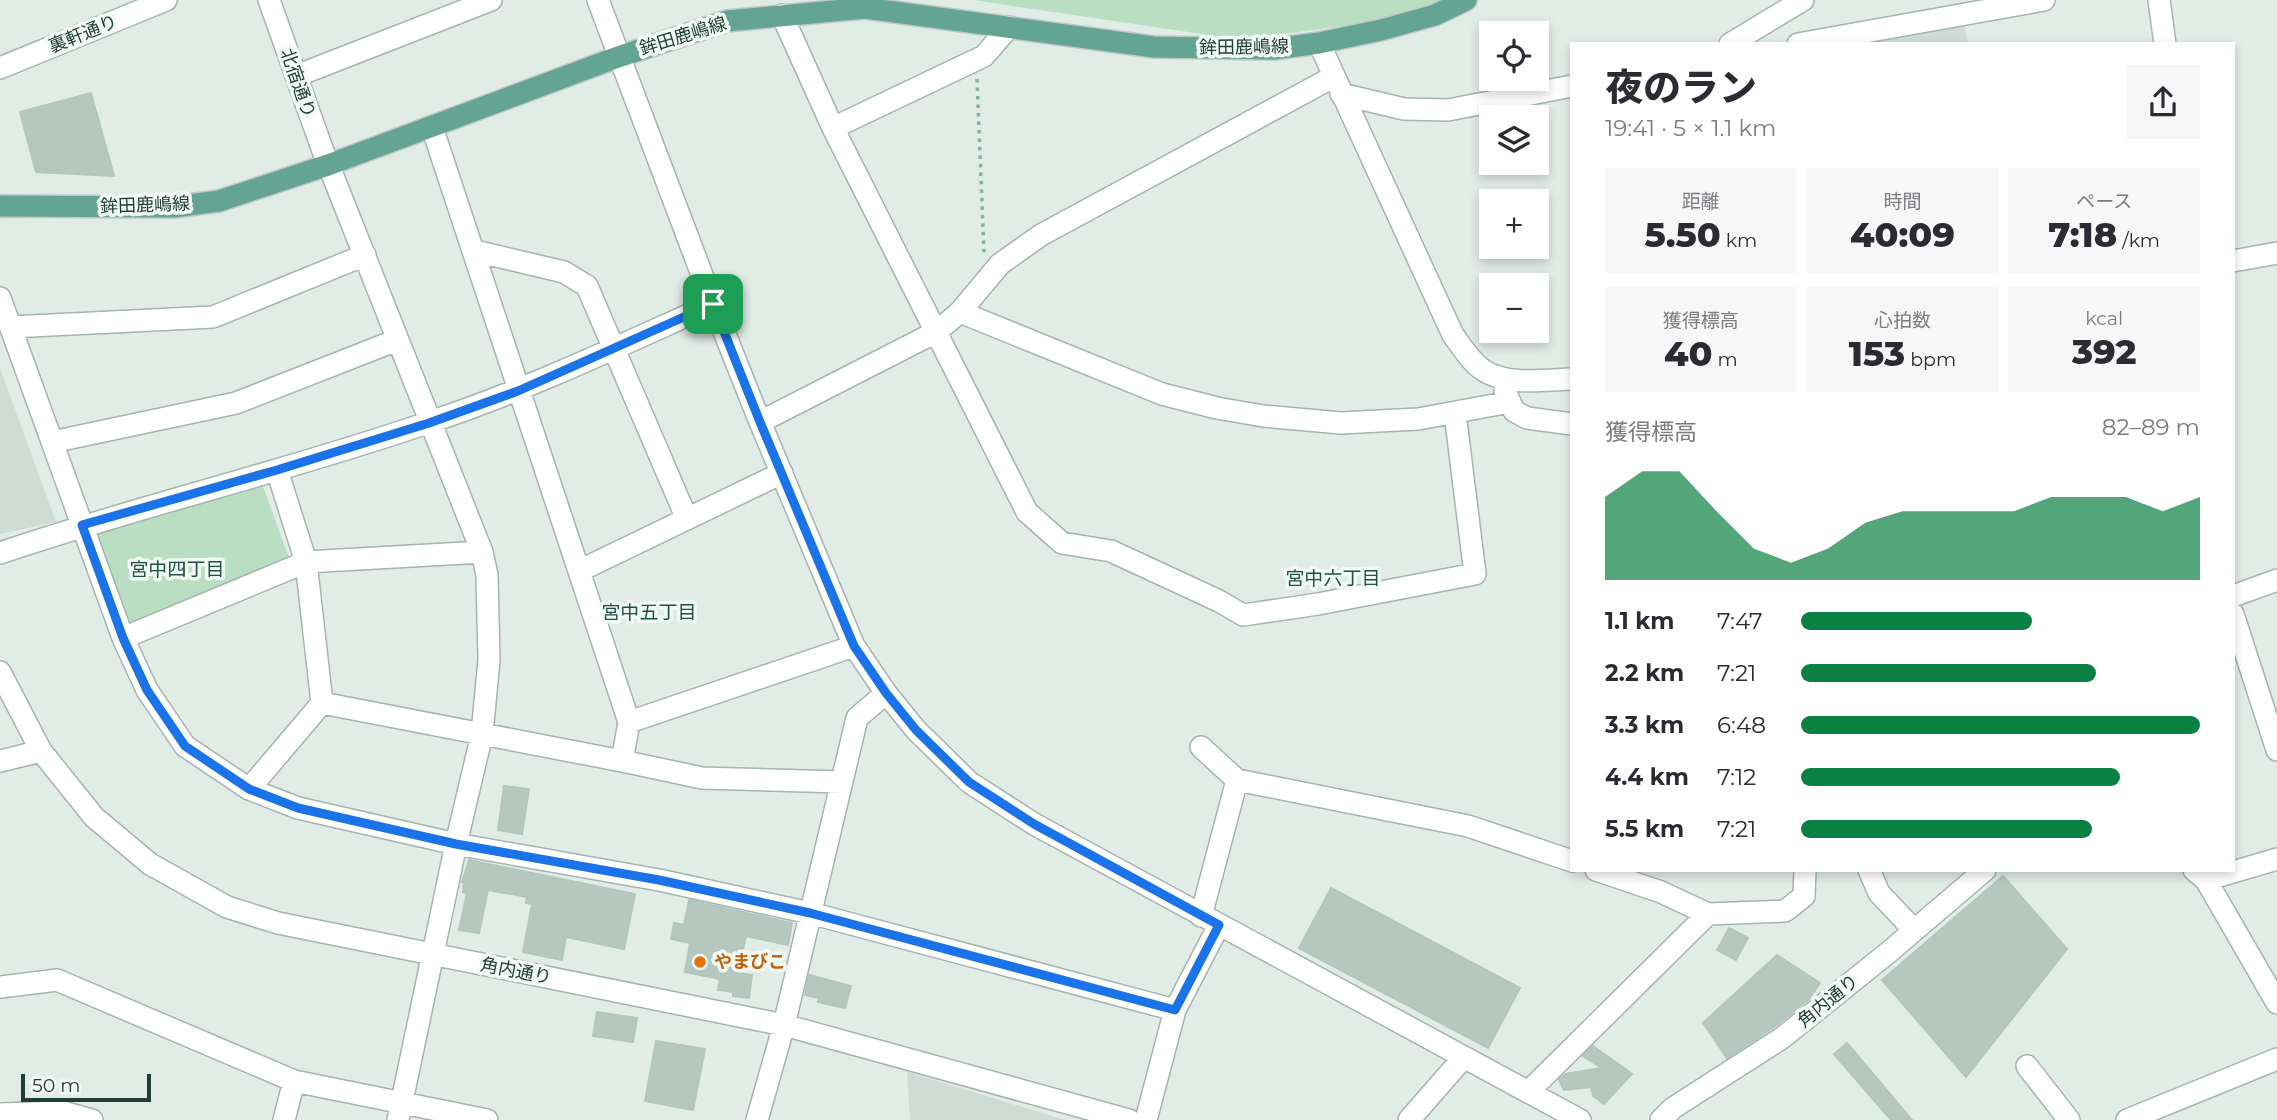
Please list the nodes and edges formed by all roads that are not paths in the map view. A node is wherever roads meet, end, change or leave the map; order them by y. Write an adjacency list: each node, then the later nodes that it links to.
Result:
1 (166, 0): 17 (street, 裏軒通り)
2 (269, 0): 18 (street, 北宿通り)
3 (491, 0): 18 (street)
4 (598, 0): 16 (street)
5 (1466, 0): 15 (main road, 鉾田鹿嶋線)
6 (1803, 0): 12 (street)
7 (2044, 0): 11 (street)
8 (2159, 0): 14 (street)
9 (782, 15): 10 (main road, 鉾田鹿嶋線); 16 (main road, 鉾田鹿嶋線); 22 (street)
10 (1009, 27): 15 (main road, 鉾田鹿嶋線); 22 (street)
11 (1868, 38): 13 (street)
12 (1733, 42)
13 (1821, 42)
14 (2165, 42)
15 (1319, 43): 19 (street)
16 (618, 57): 21 (main road, 鉾田鹿嶋線); 30 (street)
17 (0, 68)
18 (296, 76): 23 (street, 北宿通り)
19 (1337, 85): 20 (street); 31 (street); 36 (street)
20 (1570, 86)
21 (432, 127): 23 (main road, 鉾田鹿嶋線); 25 (street)
22 (834, 128): 33 (street)
23 (328, 165): 24 (main road, 鉾田鹿嶋線); 27 (street, 北宿通り)
24 (0, 206)
25 (475, 251): 35 (street); 38 (street)
26 (2277, 253): 28 (street)
27 (365, 255): 32 (street); 34 (street, 北宿通り)
28 (2235, 261)
29 (0, 298): 32 (street)
30 (713, 304): 35 (street); 41 (street)
31 (960, 312): 33 (street); 40 (street)
32 (11, 327): 44 (street)
33 (936, 332): 40 (street); 41 (street)
34 (397, 340): 42 (street, 北宿通り); 44 (street)
35 (613, 349): 38 (street); 47 (street)
36 (1499, 376): 37 (street); 39 (street)
37 (1570, 379)
38 (518, 391): 42 (street); 52 (street)
39 (1510, 402): 40 (street); 43 (street)
40 (1455, 413)
41 (760, 422): 46 (street)
42 (429, 423): 45 (street); 49 (street, 北宿通り)
43 (1570, 424)
44 (52, 442): 48 (street)
45 (277, 470): 48 (street); 51 (street)
46 (782, 473): 47 (street); 57 (street)
47 (687, 519): 52 (street)
48 (82, 525): 50 (street); 56 (street)
49 (482, 552): 51 (street); 62 (street, 北宿通り)
50 (0, 553)
51 (306, 562): 56 (street); 60 (street)
52 (579, 571): 61 (street)
53 (2277, 580): 54 (street)
54 (2235, 595)
55 (2235, 620): 64 (street)
56 (123, 638): 70 (street)
57 (854, 646): 59 (street); 61 (street)
58 (0, 673): 65 (street, 角内通り)
59 (886, 693): 69 (street); 84 (street)
60 (321, 703): 62 (street); 70 (street)
61 (629, 722): 67 (street)
62 (482, 733): 67 (street); 71 (street, 北宿通り)
63 (1200, 747): 68 (street)
64 (2277, 750)
65 (41, 751): 66 (street); 86 (street, 角内通り)
66 (0, 761)
67 (622, 761): 69 (street)
68 (1237, 780): 73 (street); 84 (street)
69 (841, 782): 82 (street)
70 (249, 789): 71 (street)
71 (456, 844): 82 (street); 86 (street, 北宿通り)
72 (2277, 859): 74 (street)
73 (1570, 860)
74 (2235, 868)
75 (1602, 872): 81 (street)
76 (1658, 872): 81 (street)
77 (1805, 872): 83 (street)
78 (1870, 872): 85 (street)
79 (1983, 872): 85 (street, 角内通り)
80 (2200, 875): 88 (street)
81 (1661, 892): 83 (street)
82 (810, 913): 89 (street); 90 (street)
83 (1708, 915): 95 (street)
84 (1210, 920): 89 (street); 91 (street)
85 (1914, 930): 107 (street, 角内通り)
86 (432, 954): 90 (street, 角内通り); 96 (street, 北宿通り)
87 (0, 987): 94 (street)
88 (2277, 1003)
89 (1175, 1010): 104 (street)
90 (784, 1025): 102 (street); 103 (street, 角内通り)
91 (1463, 1058): 95 (street); 105 (street)
92 (2277, 1059): 98 (street)
93 (2027, 1066): 108 (street)
94 (294, 1081): 96 (street); 100 (street)
95 (1528, 1092): 106 (street)
96 (400, 1111): 101 (street)
97 (0, 1114): 99 (street)
98 (2132, 1119)
99 (92, 1120)
100 (284, 1120)
101 (487, 1120)
102 (757, 1120)
103 (1129, 1120)
104 (1146, 1120)
105 (1409, 1120)
106 (1580, 1120)
107 (1661, 1120)
108 (2069, 1120)

